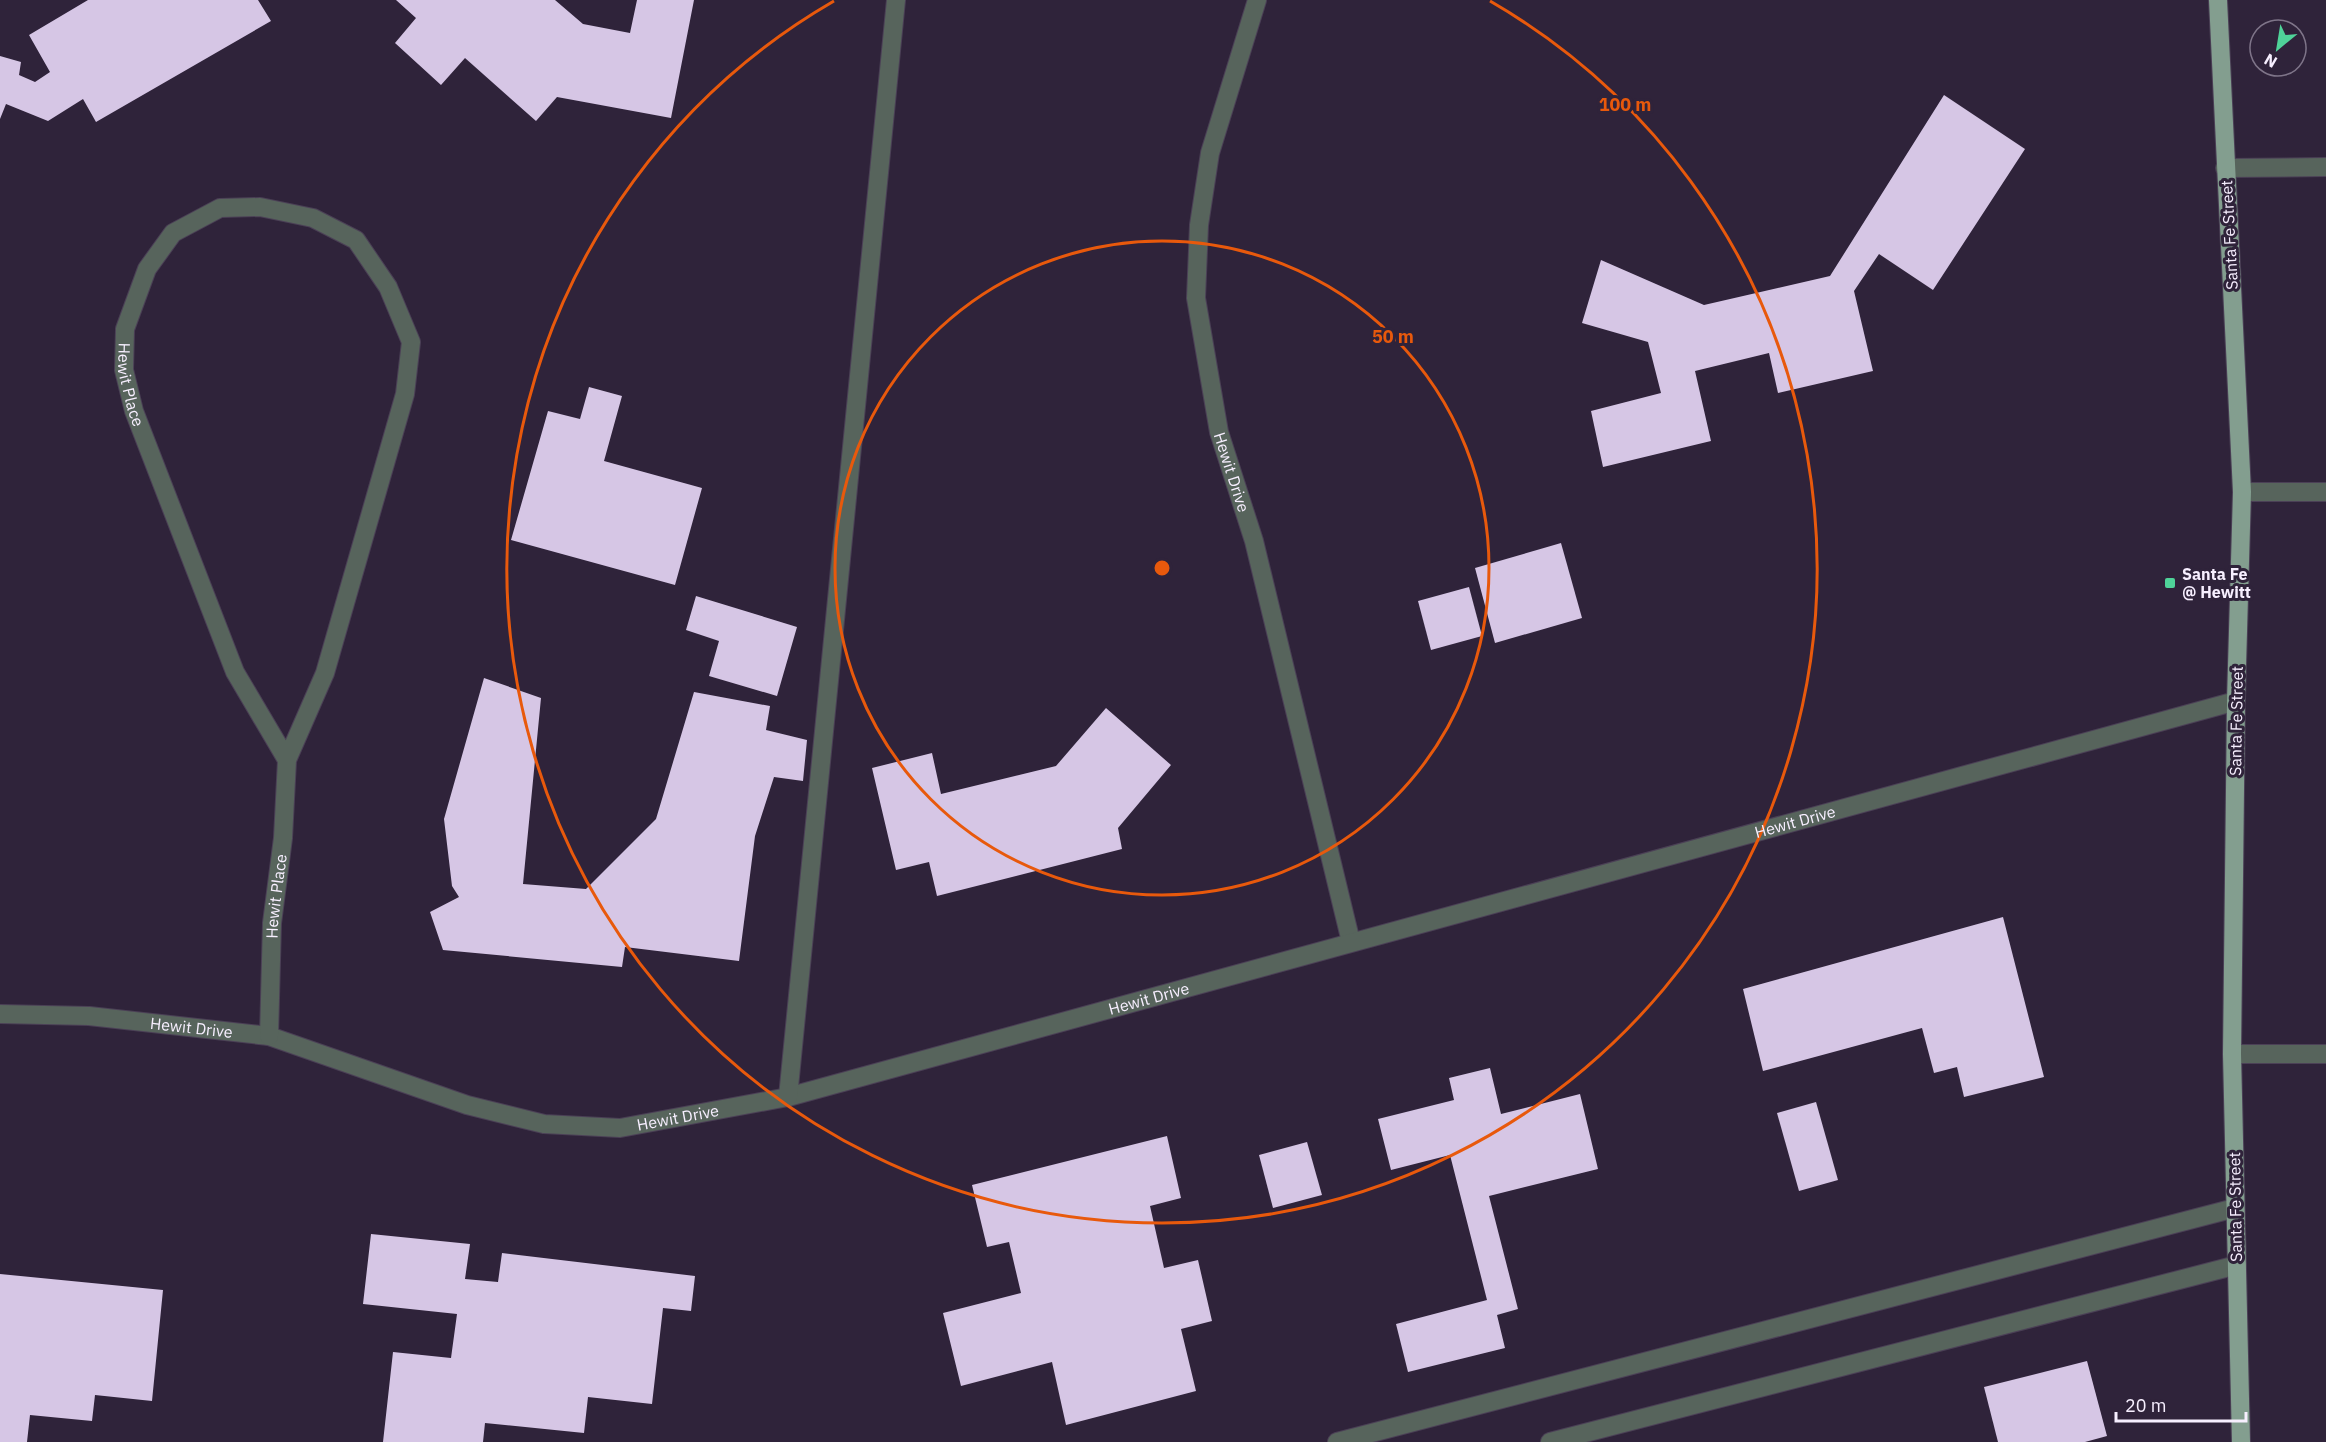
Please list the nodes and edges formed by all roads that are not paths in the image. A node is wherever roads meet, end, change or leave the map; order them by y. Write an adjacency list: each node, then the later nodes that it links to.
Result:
1 (896, 0): 15 (street)
2 (1257, 0): 10 (street, Hewit Drive)
3 (2218, 0): 5 (main road, Santa Fe Street)
4 (2326, 167): 5 (street)
5 (2225, 168): 6 (main road, Santa Fe Street)
6 (2242, 492): 7 (street); 8 (main road, Santa Fe Street)
7 (2326, 492)
8 (2236, 701): 10 (street, Hewit Drive); 14 (main road, Santa Fe Street)
9 (287, 759): 9 (street, Hewit Place); 12 (street, Hewit Place)
10 (1351, 942): 15 (street, Hewit Drive)
11 (0, 1014): 12 (street, Hewit Drive)
12 (269, 1036): 15 (street, Hewit Drive)
13 (2326, 1053): 14 (street)
14 (2232, 1054): 16 (main road, Santa Fe Street)
15 (788, 1097)
16 (2235, 1208): 17 (main road, Santa Fe Street); 18 (street)
17 (2237, 1265): 19 (street); 20 (main road, Santa Fe Street)
18 (1337, 1442)
19 (1550, 1442)
20 (2241, 1442)

